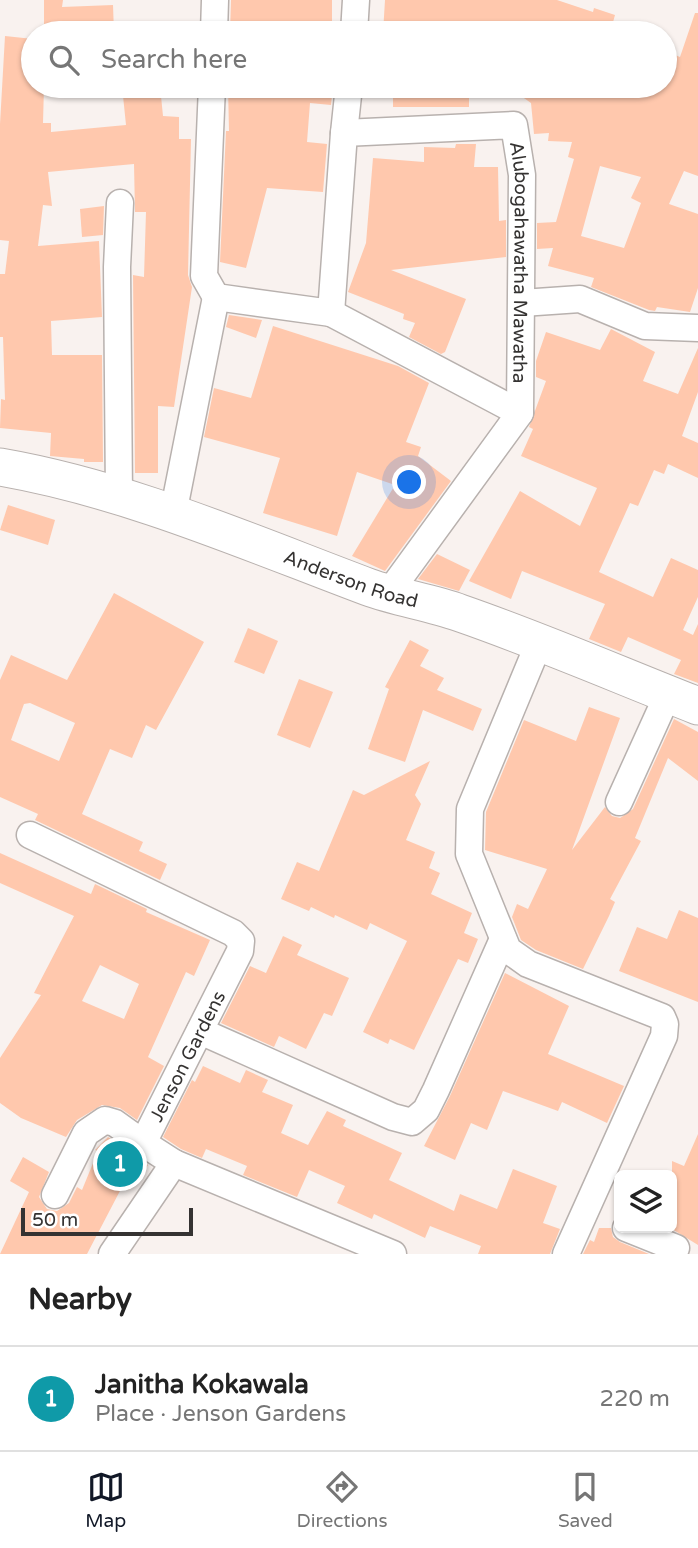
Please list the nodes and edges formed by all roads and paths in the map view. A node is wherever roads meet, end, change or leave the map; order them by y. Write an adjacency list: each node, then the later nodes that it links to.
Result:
1 (215, 0): 3 (street)
2 (356, 0): 4 (street)
3 (214, 21)
4 (355, 21)
5 (212, 98): 9 (street)
6 (348, 98): 7 (street)
7 (344, 133): 10 (street, Alubogahawatha Mawatha); 11 (street)
8 (120, 203): 15 (street)
9 (210, 286): 11 (street); 16 (street)
10 (522, 303): 12 (street); 13 (street, Alubogahawatha Mawatha)
11 (331, 313): 13 (street)
12 (698, 328)
13 (520, 413): 17 (street)
14 (0, 467): 15 (main road, Anderson Road)
15 (119, 497): 16 (main road, Anderson Road)
16 (173, 514): 17 (main road, Anderson Road)
17 (388, 594): 18 (main road, Anderson Road)
18 (539, 643): 19 (main road, Anderson Road); 22 (street)
19 (683, 700): 20 (street)
20 (618, 802)
21 (30, 835): 23 (street, Jenson Gardens)
22 (503, 939): 23 (street); 27 (street)
23 (200, 1031): 24 (street, Jenson Gardens)
24 (143, 1143): 25 (street, Jenson Gardens); 26 (street)
25 (174, 1163): 30 (street, Jenson Gardens); 32 (street)
26 (55, 1195)
27 (584, 1211): 28 (street); 34 (street)
28 (614, 1223)
29 (638, 1233): 31 (street)
30 (343, 1244): 33 (street, Jenson Gardens)
31 (676, 1248)
32 (112, 1254)
33 (393, 1254)
34 (566, 1254)

